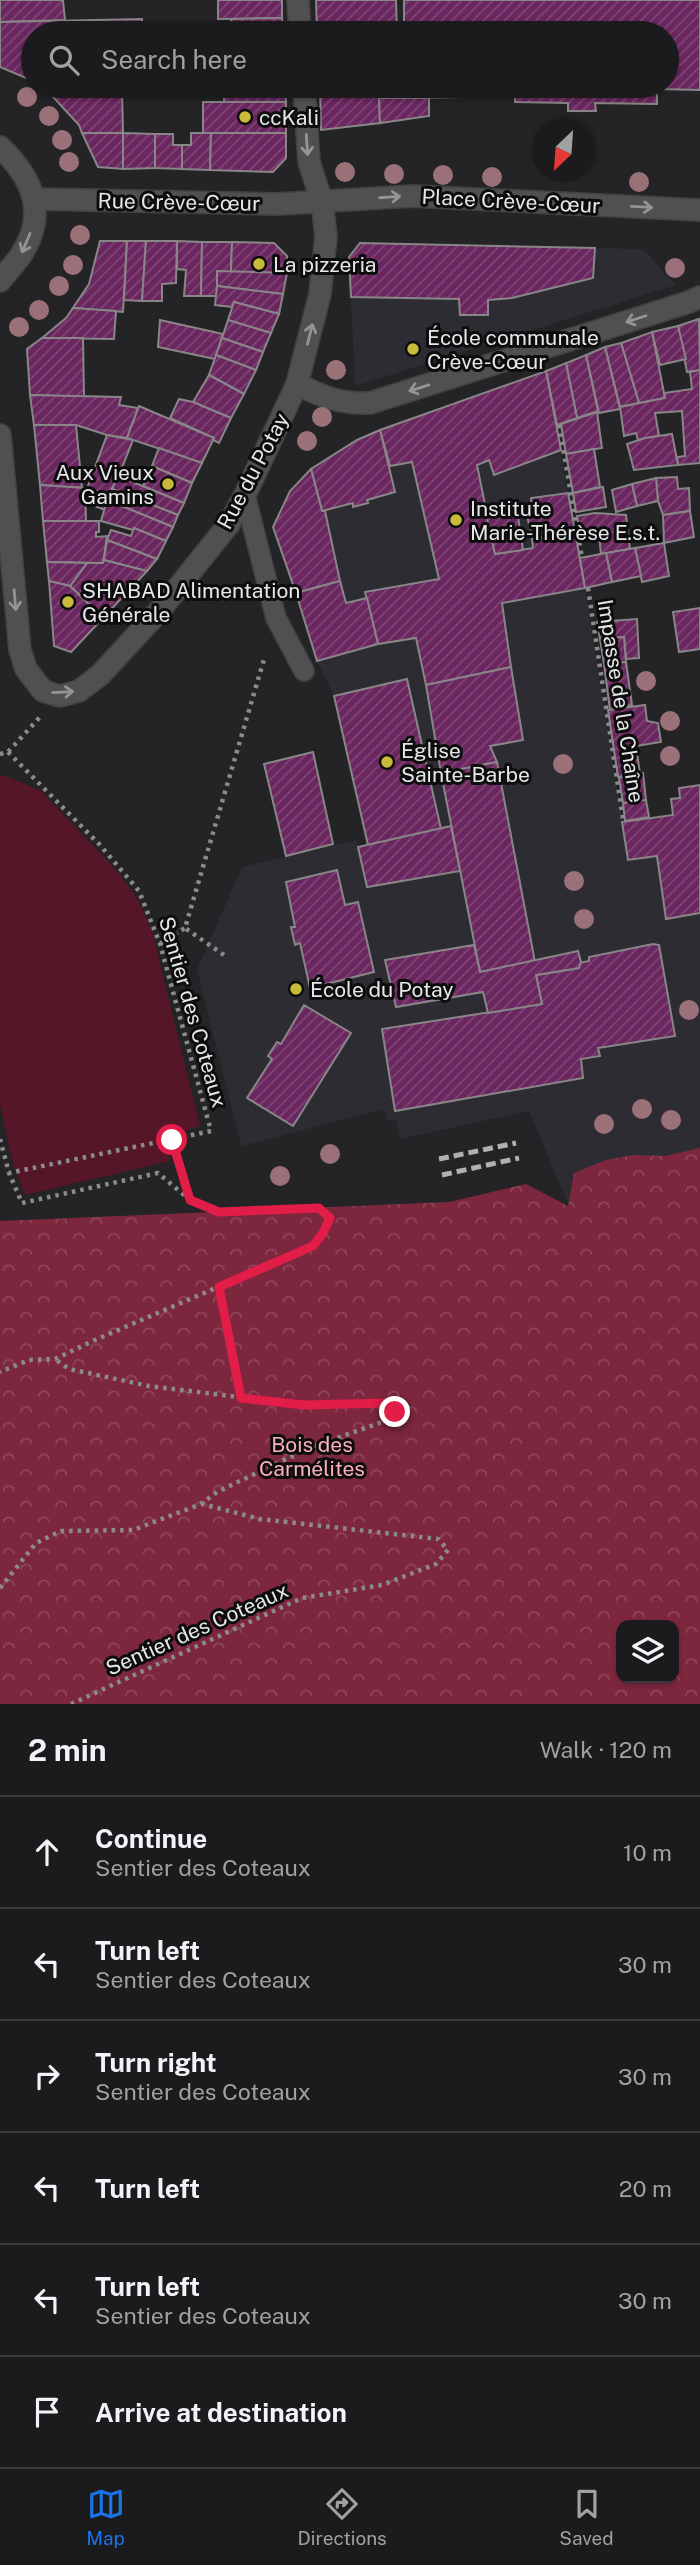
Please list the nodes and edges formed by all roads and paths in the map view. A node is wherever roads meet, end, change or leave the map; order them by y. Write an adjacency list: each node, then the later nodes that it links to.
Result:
1 (298, 0): 2 (street)
2 (299, 21)
3 (305, 98): 6 (street, Rue du Potay, one-way to 6)
4 (0, 147): 5 (street)
5 (36, 199): 6 (street, Rue Crève-Cœur); 8 (street, one-way to 8)
6 (322, 202): 7 (street, Place Crève-Cœur, one-way to 7); 10 (street, Rue du Potay, one-way to 6)
7 (700, 210)
8 (0, 281)
9 (700, 297): 10 (street, one-way to 10)
10 (297, 384): 13 (street, Rue du Potay)
11 (559, 425): 14 (path)
12 (0, 435): 18 (street, one-way to 18)
13 (244, 495): 16 (lane); 18 (street, Rue du Potay, one-way to 13)
14 (582, 558)
15 (588, 588): 21 (path, Impasse de la Chaîne)
16 (276, 618): 17 (lane); 22 (path)
17 (304, 671)
18 (60, 696): 19 (path)
19 (8, 751): 20 (path); 23 (path, Sentier des Coteaux)
20 (0, 754)
21 (623, 819)
22 (185, 928): 23 (path); 24 (path)
23 (160, 944): 26 (path, Sentier des Coteaux)
24 (224, 955)
25 (0, 1139): 27 (path)
26 (172, 1140): 27 (path); 28 (path)
27 (9, 1173): 28 (path)
28 (190, 1200): 29 (path)
29 (219, 1287): 30 (path); 32 (path)
30 (55, 1359): 31 (path); 32 (path)
31 (0, 1372)
32 (241, 1398): 33 (path)
33 (201, 1504): 34 (path); 35 (path, Sentier des Coteaux)
34 (0, 1588)
35 (74, 1703)

